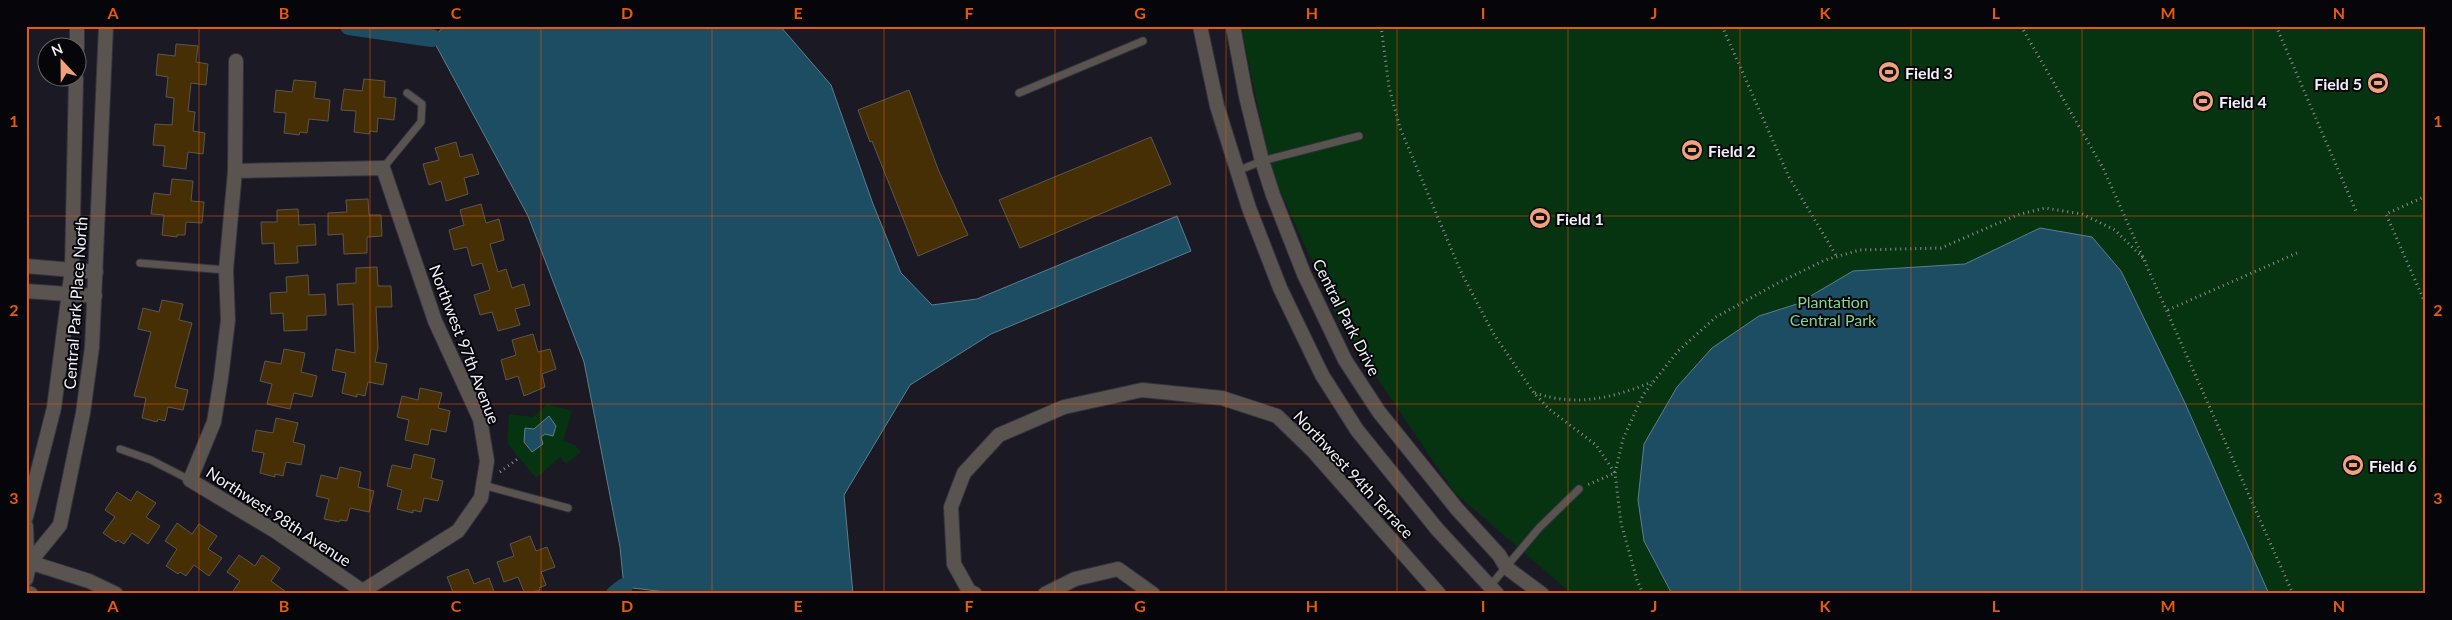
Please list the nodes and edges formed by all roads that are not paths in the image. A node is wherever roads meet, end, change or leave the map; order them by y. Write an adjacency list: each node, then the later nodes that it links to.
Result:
1 (1200, 26): 13 (street)
2 (1233, 26): 10 (street, Central Park Drive)
3 (106, 28): 18 (street, Central Park Place North)
4 (1144, 41): 8 (lane)
5 (236, 61): 12 (street, Northwest 98th Avenue)
6 (76, 88): 16 (street, Central Park Place North)
7 (407, 93): 11 (lane)
8 (1019, 93)
9 (1359, 136): 10 (lane)
10 (1262, 161): 13 (lane); 30 (street, Central Park Drive)
11 (383, 168): 12 (street); 24 (street, Northwest 97th Avenue)
12 (235, 171): 17 (street, Northwest 98th Avenue)
13 (1237, 171): 32 (street)
14 (140, 262): 17 (lane)
15 (26, 266): 16 (street)
16 (72, 269): 18 (street); 20 (street, Central Park Place North)
17 (226, 270): 23 (street, Northwest 98th Avenue)
18 (96, 272): 21 (street, Central Park Place North)
19 (26, 291): 20 (street)
20 (69, 295): 21 (street); 27 (street, Central Park Place North)
21 (95, 296): 29 (street, Central Park Place North)
22 (120, 449): 23 (lane)
23 (190, 480): 34 (street, Northwest 98th Avenue)
24 (483, 485): 26 (lane); 34 (street, Northwest 97th Avenue)
25 (1579, 489): 30 (lane)
26 (568, 508)
27 (26, 517)
28 (26, 526): 29 (street)
29 (28, 562): 31 (street); 36 (street)
30 (1507, 568): 32 (lane); 41 (street, Central Park Drive)
31 (26, 579)
32 (1494, 590)
33 (26, 592): 35 (street)
34 (362, 592)
35 (31, 594)
36 (116, 594)
37 (975, 594): 40 (street, Northwest 94th Terrace)
38 (1045, 594): 39 (street)
39 (1153, 594)
40 (1439, 594)
41 (1542, 594)

